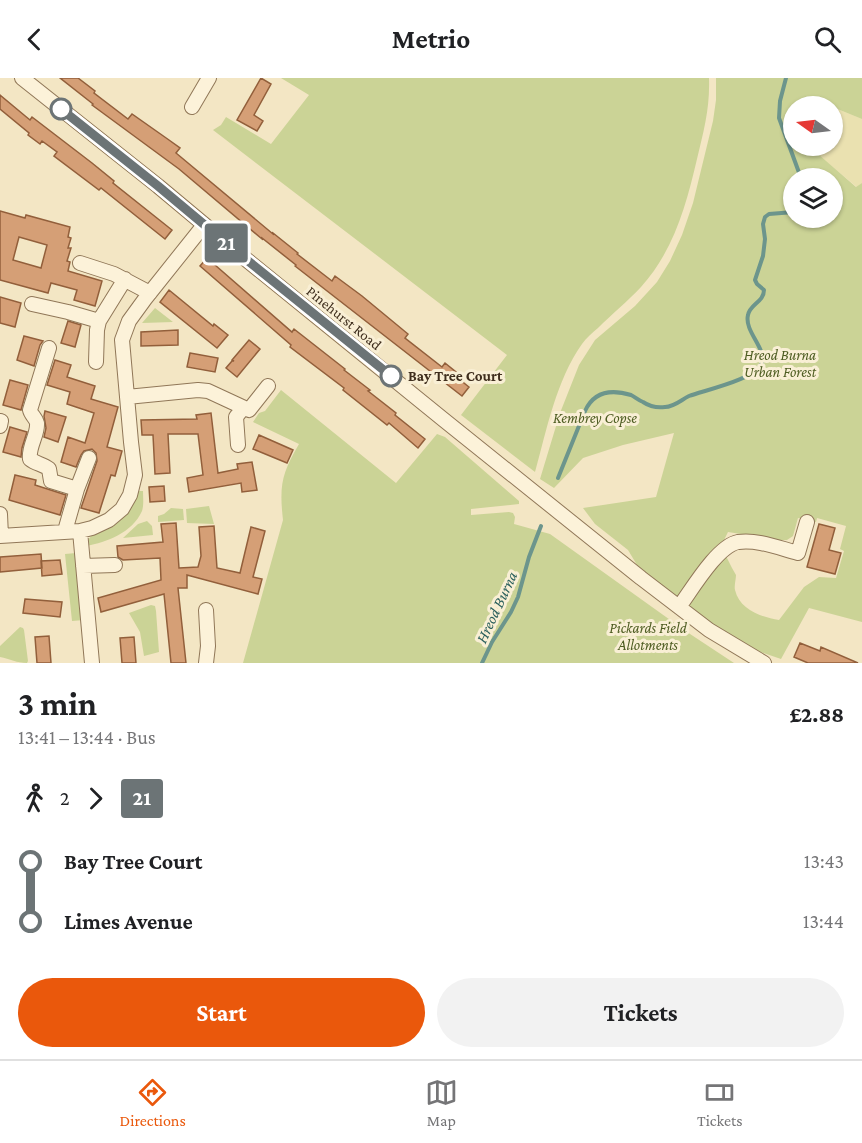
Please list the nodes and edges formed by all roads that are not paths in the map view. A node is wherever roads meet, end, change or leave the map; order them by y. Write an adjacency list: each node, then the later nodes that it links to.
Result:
1 (22, 78): 4 (street, Pinehurst Road)
2 (209, 78): 3 (street)
3 (192, 107)
4 (204, 225): 7 (street); 25 (street, Pinehurst Road)
5 (80, 263): 6 (street)
6 (124, 279): 7 (street); 9 (street)
7 (150, 293): 13 (street)
8 (32, 304): 9 (street)
9 (99, 321): 11 (street)
10 (49, 348): 17 (street)
11 (96, 362)
12 (268, 386): 14 (street)
13 (127, 397): 14 (street); 21 (street)
14 (246, 409): 15 (street)
15 (238, 445)
16 (89, 458): 17 (street)
17 (77, 489): 20 (street)
18 (0, 514): 22 (street)
19 (807, 522): 25 (street)
20 (65, 531): 21 (street); 22 (street)
21 (80, 531): 24 (street)
22 (0, 536)
23 (115, 565): 24 (street)
24 (83, 566): 27 (street)
25 (679, 608): 29 (street, Pinehurst Road)
26 (206, 610): 28 (street)
27 (92, 663)
28 (206, 663)
29 (764, 663)

